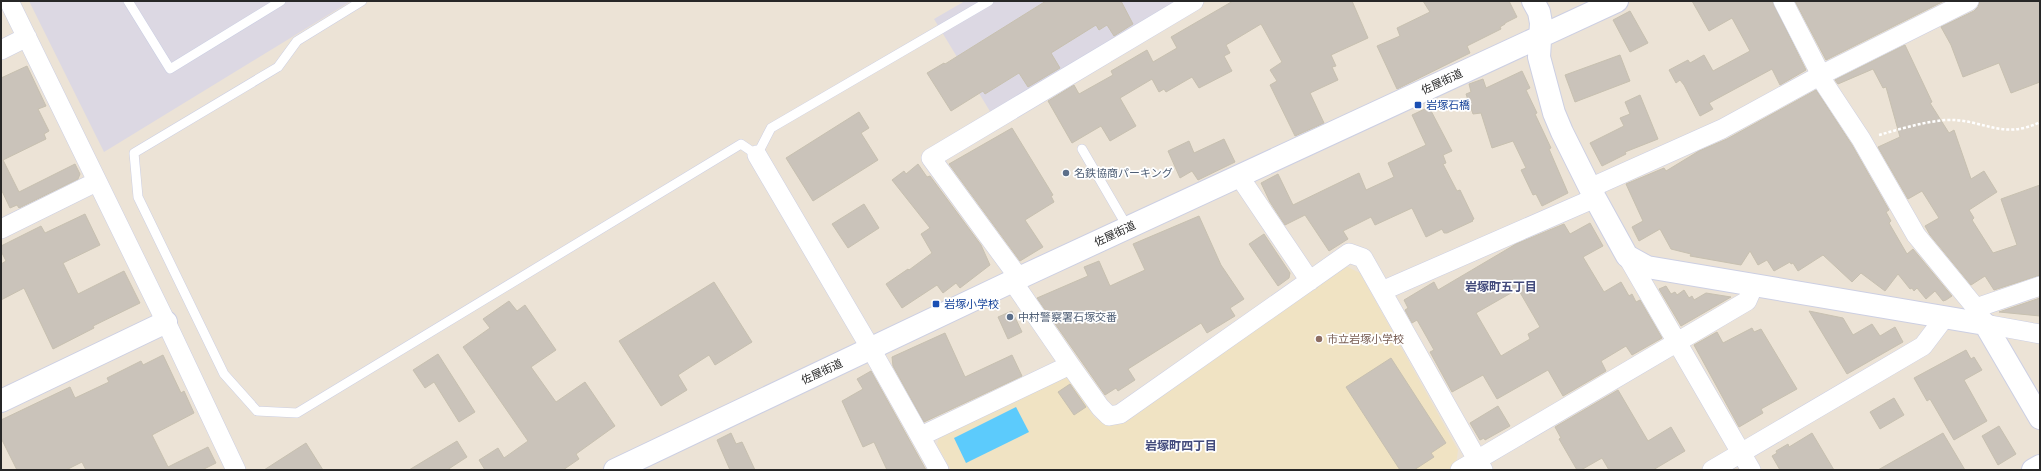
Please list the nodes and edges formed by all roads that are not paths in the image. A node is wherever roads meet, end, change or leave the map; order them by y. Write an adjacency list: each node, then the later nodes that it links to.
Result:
1 (9, 1): 11 (street)
2 (128, 1): 3 (lane)
3 (281, 1)
4 (362, 1): 16 (lane)
5 (989, 1): 16 (lane)
6 (1194, 1): 23 (street)
7 (1533, 1): 12 (street)
8 (1617, 1): 12 (street, 佐屋街道)
9 (1783, 1): 14 (street)
10 (1969, 1): 14 (street)
11 (27, 37): 13 (street); 18 (street)
12 (1540, 37): 17 (street, 佐屋街道); 19 (street)
13 (1, 50)
14 (1821, 74): 19 (street); 28 (street)
15 (1082, 149): 20 (lane)
16 (757, 155): 33 (street)
17 (1239, 176): 20 (street, 佐屋街道); 24 (street)
18 (96, 182): 21 (street); 30 (street)
19 (1592, 193): 22 (street); 27 (street)
20 (1128, 228): 23 (street, 佐屋街道)
21 (1, 229)
22 (1628, 256): 25 (street); 32 (street)
23 (1016, 280): 33 (street, 佐屋街道); 34 (street)
24 (1310, 281): 27 (street); 34 (street)
25 (1754, 285): 29 (street); 32 (street)
26 (2040, 286): 28 (street)
27 (1382, 291): 39 (street)
28 (1981, 316): 29 (street); 31 (street); 36 (street)
29 (1945, 317): 38 (street)
30 (166, 322): 35 (street); 41 (street)
31 (2040, 334)
32 (1677, 342): 38 (street); 39 (street)
33 (871, 348): 37 (street); 42 (street, 佐屋街道)
34 (1070, 365): 37 (street)
35 (1, 401)
36 (2040, 418)
37 (921, 436): 43 (street)
38 (1741, 453): 45 (street); 46 (street)
39 (1480, 465): 44 (street)
40 (2040, 466): 47 (street)
41 (236, 470)
42 (615, 470)
43 (939, 470)
44 (1460, 470)
45 (1712, 470)
46 (1751, 470)
47 (2033, 470)

